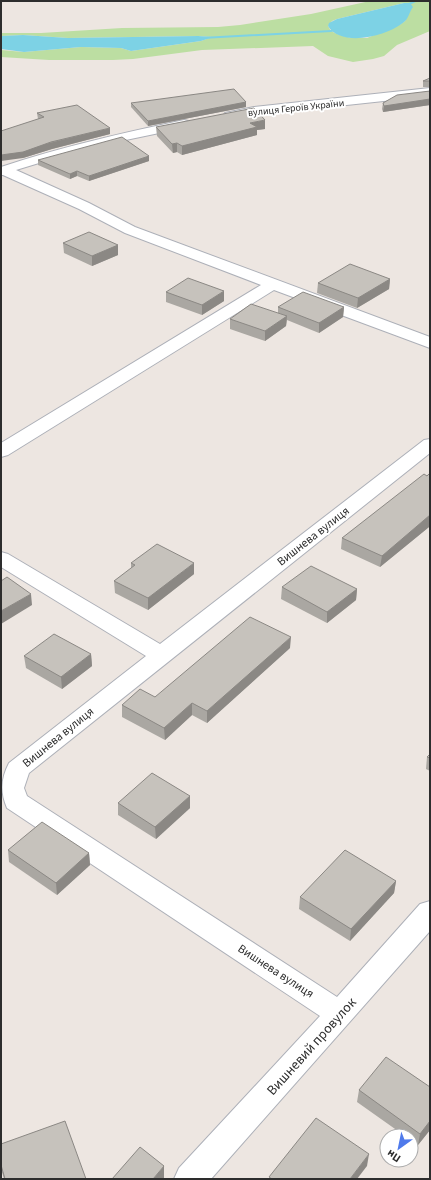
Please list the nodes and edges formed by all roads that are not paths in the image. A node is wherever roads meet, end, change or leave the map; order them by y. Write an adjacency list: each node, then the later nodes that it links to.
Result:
1 (430, 92): 2 (street, вулиця Героїв України)
2 (214, 118)
3 (199, 122): 4 (street)
4 (2, 171): 5 (street)
5 (273, 284): 6 (street); 8 (street)
6 (430, 343)
7 (430, 444): 10 (street, Вишнева вулиця)
8 (1, 451)
9 (1, 558): 10 (street)
10 (161, 655): 12 (street, Вишнева вулиця)
11 (430, 912): 12 (street, Вишневий провулок)
12 (340, 1014): 13 (street, Вишневий провулок)
13 (190, 1179)

